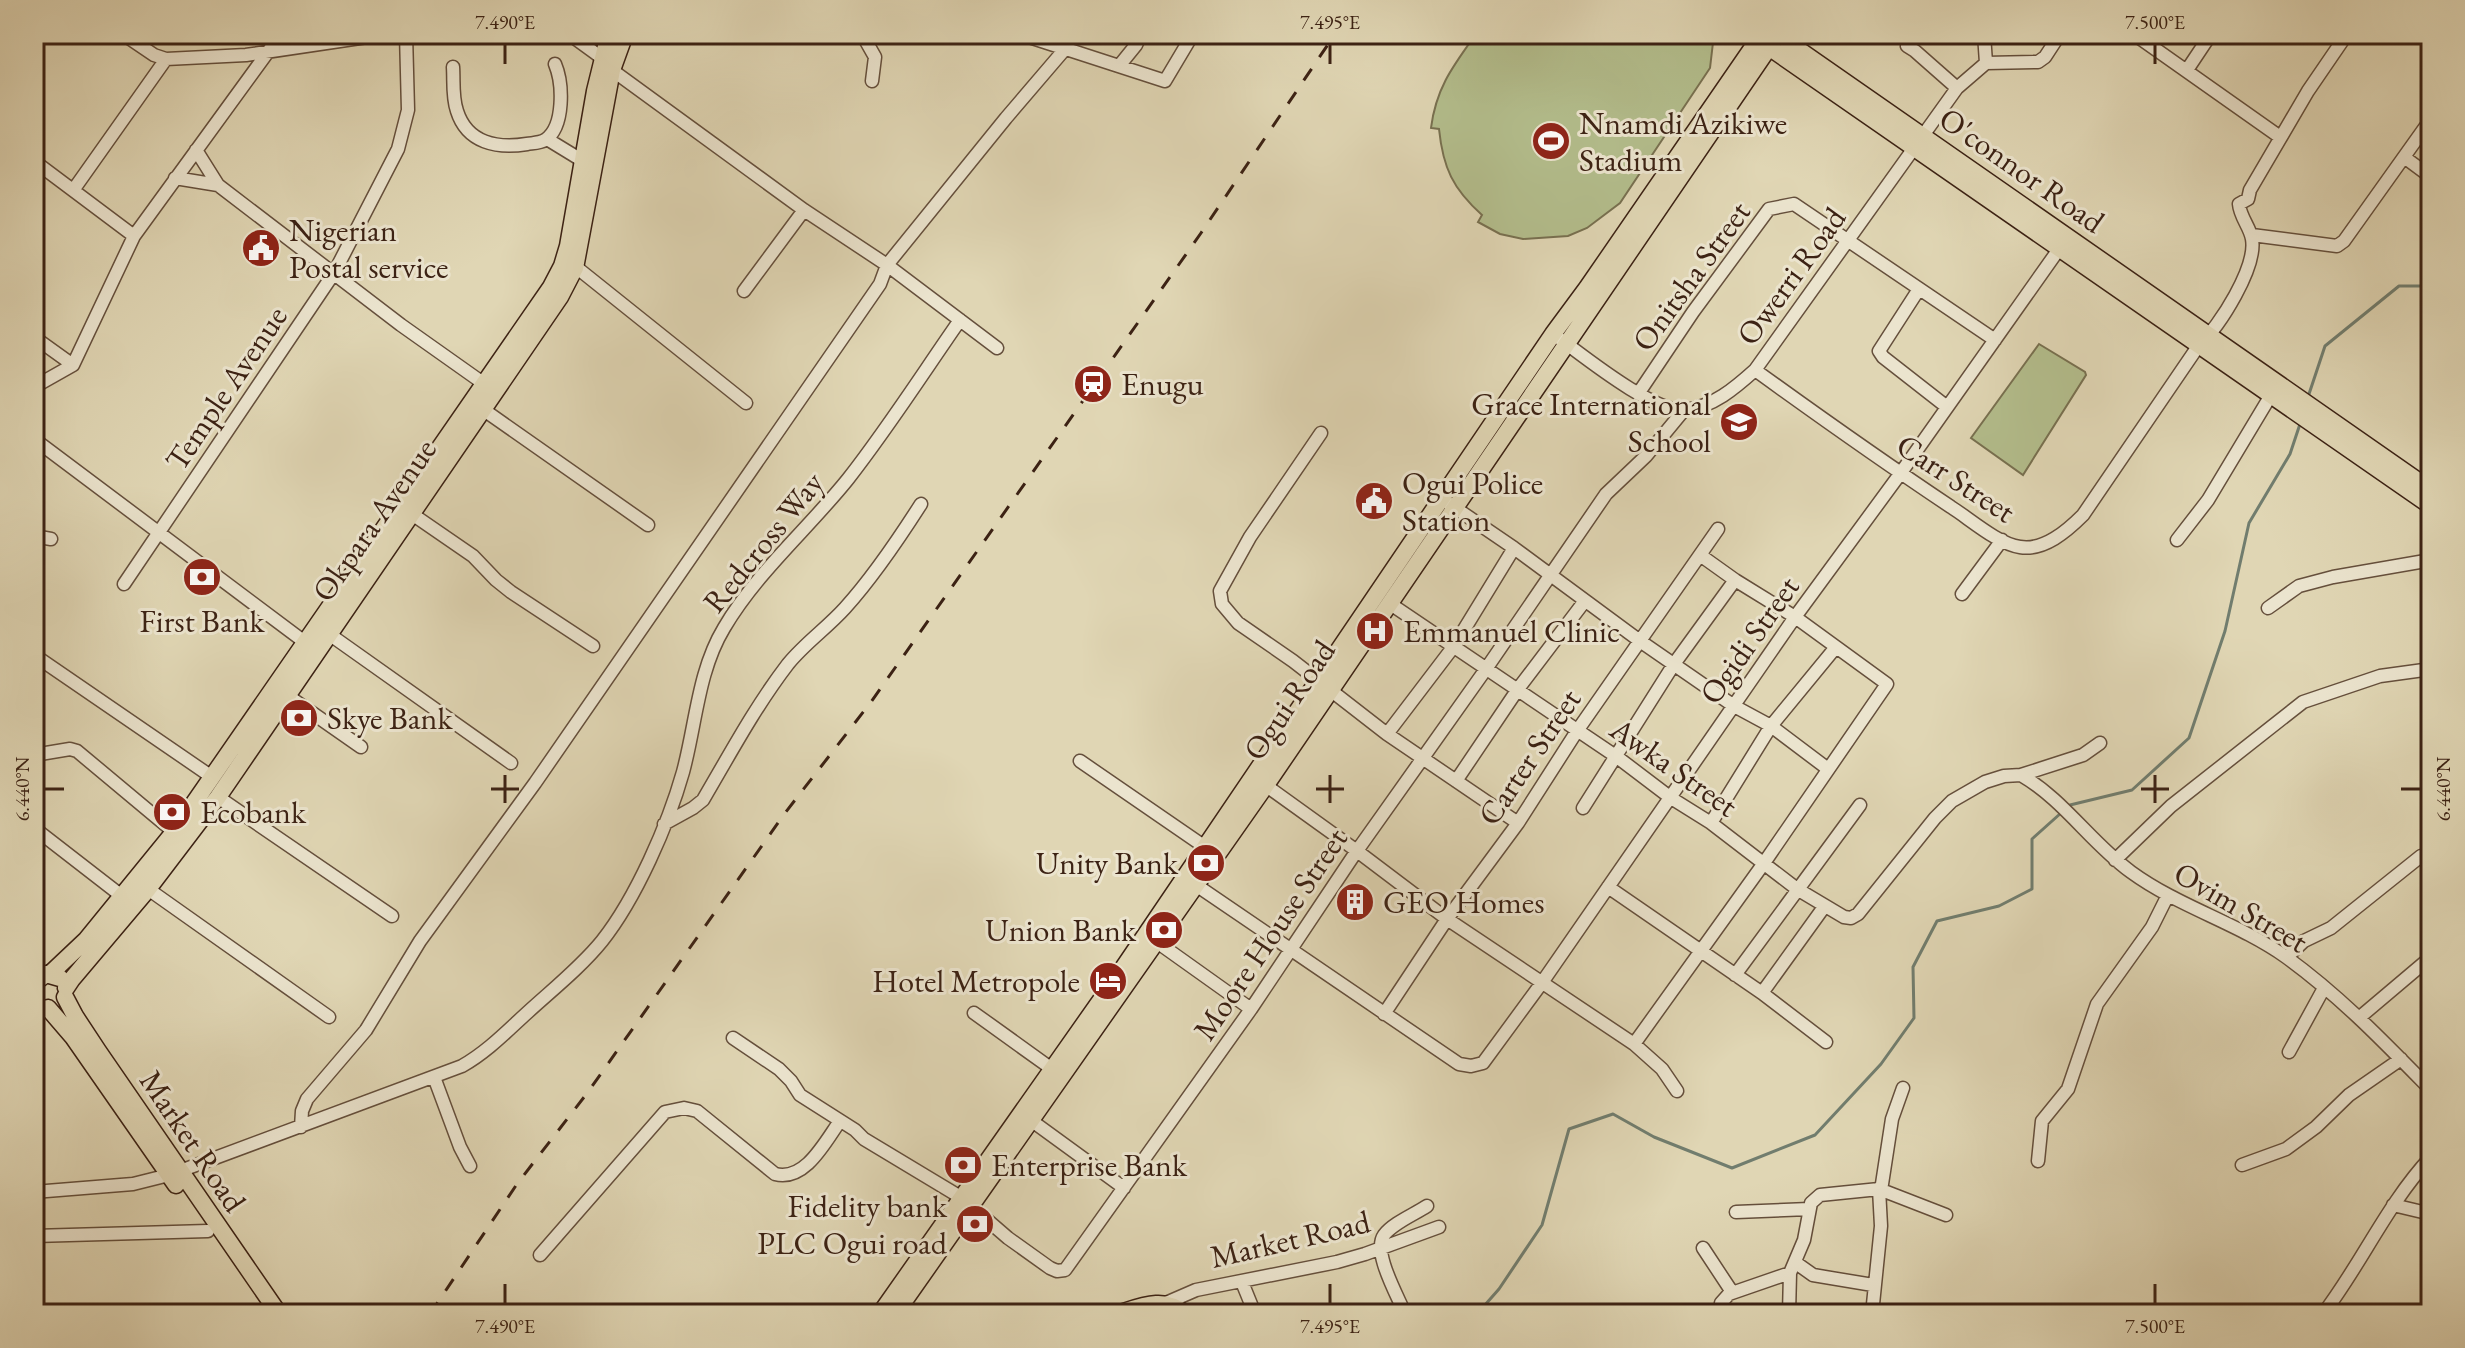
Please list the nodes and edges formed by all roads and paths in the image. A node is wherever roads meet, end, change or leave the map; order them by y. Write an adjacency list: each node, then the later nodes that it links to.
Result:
1 (123, 34): 23 (street)
2 (281, 34): 21 (street)
3 (387, 34): 21 (street)
4 (406, 34): 52 (street, Temple Avenue)
5 (569, 34): 26 (street)
6 (609, 34): 26 (main road, Okpara Avenue)
7 (625, 34): 26 (main road, Okpara Avenue)
8 (862, 34): 31 (street)
9 (1020, 34): 20 (street)
10 (1141, 34): 28 (street)
11 (1193, 34): 28 (street)
12 (1791, 34): 22 (main road)
13 (1984, 34): 24 (street)
14 (2060, 34): 24 (street)
15 (2134, 34): 30 (street)
16 (2211, 34): 30 (street)
17 (2347, 34): 34 (street)
18 (1770, 38): 22 (main road, O'connor Road); 27 (main road, Ogui Road); 57 (main road, Ogui Road)
19 (1907, 46): 32 (street)
20 (1065, 49): 28 (street); 51 (street)
21 (267, 52): 23 (street); 37 (street)
22 (1798, 57): 27 (main road); 36 (main road, O'connor Road)
23 (166, 59): 44 (street)
24 (1986, 63): 32 (street, Owerri Road)
25 (555, 64): 35 (street)
26 (607, 64): 40 (main road, Okpara Avenue); 45 (street); 50 (main road, Okpara Avenue)
27 (1758, 65): 57 (main road, Ogui Road)
28 (1119, 66)
29 (453, 67): 35 (street)
30 (2187, 70): 34 (street)
31 (872, 81)
32 (1957, 88): 36 (street, Owerri Road)
33 (2431, 119): 38 (street)
34 (2280, 137): 46 (street)
35 (547, 139): 40 (street)
36 (1918, 141): 48 (street, Owerri Road); 49 (main road, O'connor Road)
37 (196, 150): 42 (street); 43 (street)
38 (2404, 157): 41 (street); 46 (street)
39 (34, 161): 44 (street)
40 (583, 161): 50 (main road, Okpara Avenue)
41 (2431, 177)
42 (175, 178): 43 (street); 47 (street)
43 (218, 185): 52 (street)
44 (74, 189): 47 (street)
45 (804, 210): 51 (street); 54 (street)
46 (2252, 235): 59 (street, Carr Street)
47 (134, 236): 61 (street)
48 (1848, 240): 53 (street, Onitsha Street); 62 (street, Owerri Road); 66 (street, Onitsha Street)
49 (2064, 242): 58 (street, Ogidi Street); 59 (main road, O'connor Road)
50 (570, 262): 64 (main road, Okpara Avenue); 67 (street)
51 (887, 265): 55 (street); 182 (street)
52 (334, 273): 64 (street); 83 (street, Temple Avenue)
53 (1919, 289): 58 (street, Onitsha Street); 68 (street)
54 (744, 291)
55 (960, 320): 60 (street); 134 (street, Redcross Way)
56 (34, 337): 61 (street)
57 (1560, 339): 66 (street); 77 (main road, Ogui Road)
58 (1995, 340): 68 (street, Ogidi Street)
59 (2204, 340): 65 (main road, O'connor Road); 86 (street, Carr Street)
60 (997, 348)
61 (73, 365): 63 (street)
62 (1755, 370): 70 (street, Owerri Road); 75 (street, Carr Street)
63 (34, 387)
64 (490, 388): 69 (main road, Okpara Avenue); 74 (main road, Okpara Avenue)
65 (2273, 391): 71 (main road, O'connor Road); 87 (street)
66 (1638, 394): 70 (street)
67 (746, 403)
68 (1947, 407): 75 (street, Ogidi Street)
69 (484, 410): 74 (main road, Okpara Avenue); 81 (street)
70 (1684, 410): 91 (street, Moore House Street)
71 (2326, 424): 76 (main road); 79 (main road)
72 (1321, 433): 109 (street)
73 (34, 439): 83 (street)
74 (435, 466): 80 (main road, Okpara Avenue); 103 (main road, Okpara Avenue)
75 (1900, 474): 86 (street, Carr Street); 98 (street, Ogidi Street)
76 (2431, 490)
77 (1448, 503): 88 (street); 96 (main road, Ogui Road); 109 (main road, Ogui Road)
78 (921, 504): 134 (street)
79 (2431, 506)
80 (412, 514): 99 (main road, Okpara Avenue); 101 (street)
81 (648, 525)
82 (1718, 529): 89 (street, Carter Street)
83 (159, 533): 93 (street, Temple Avenue); 103 (street)
84 (34, 536): 85 (street)
85 (51, 539)
86 (2002, 540): 94 (street)
87 (2177, 540)
88 (1514, 548): 91 (street); 102 (street)
89 (1700, 555): 92 (street); 100 (street, Carter Street)
90 (2431, 560): 97 (street)
91 (1549, 576): 95 (street); 107 (street, Moore House Street)
92 (1735, 580): 98 (street); 106 (street)
93 (124, 584)
94 (1962, 594)
95 (1584, 602): 100 (street); 110 (street)
96 (1389, 603): 102 (street, Awka Street); 109 (main road, Ogui Road)
97 (2268, 608)
98 (1795, 617): 104 (street); 112 (street, Ogidi Street)
99 (329, 634): 103 (main road, Okpara Avenue); 122 (street)
100 (1640, 641): 106 (street); 114 (street, Carter Street)
101 (593, 646)
102 (1454, 646): 107 (street, Awka Street); 115 (street)
103 (311, 647): 111 (main road, Okpara Avenue); 125 (main road, Okpara Avenue)
104 (1836, 647): 113 (street); 123 (street)
105 (34, 655): 125 (street)
106 (1674, 664): 112 (street); 119 (street)
107 (1486, 669): 110 (street, Awka Street); 120 (street, Moore House Street)
108 (2431, 669): 141 (street)
109 (1324, 685): 115 (street); 126 (main road, Ogui Road)
110 (1518, 689): 114 (street, Awka Street); 127 (street)
111 (288, 696): 117 (street); 128 (main road, Okpara Avenue)
112 (1734, 706): 113 (street); 129 (street, Ogidi Street)
113 (1771, 726): 123 (street); 133 (street)
114 (1577, 731): 119 (street, Awka Street); 132 (street, Carter Street)
115 (1387, 734): 120 (street)
116 (2100, 743): 124 (street)
117 (361, 747)
118 (34, 755): 136 (street)
119 (1617, 757): 129 (street, Awka Street); 131 (street)
120 (1422, 758): 127 (street); 138 (street, Moore House Street)
121 (1080, 761): 137 (street)
122 (511, 763)
123 (1828, 769): 142 (street)
124 (2021, 775): 141 (street, Ovim Street); 149 (street, Awka Street)
125 (212, 777): 136 (main road, Okpara Avenue)
126 (1259, 781): 137 (main road, Ogui Road); 138 (street); 143 (main road, Ogui Road)
127 (1456, 781): 132 (street)
128 (218, 797): 139 (main road, Okpara Avenue); 150 (street)
129 (1671, 798): 133 (street, Awka Street); 144 (street, Ogidi Street)
130 (1860, 805): 146 (street)
131 (1583, 808)
132 (1518, 823): 151 (street, Carter Street)
133 (1711, 823): 142 (street, Awka Street)
134 (664, 824): 176 (street, Redcross Way)
135 (34, 828): 147 (street)
136 (174, 832): 139 (main road, Okpara Avenue)
137 (1205, 847): 175 (main road, Ogui Road)
138 (1357, 851): 151 (street); 153 (street, Moore House Street)
139 (167, 853): 145 (main road, Okpara Avenue); 147 (main road, Okpara Avenue)
140 (2421, 856): 155 (street)
141 (2115, 860): 148 (street, Ovim Street)
142 (1764, 863): 146 (street, Awka Street); 154 (street)
143 (1196, 885): 152 (main road, Ogui Road); 153 (street)
144 (1608, 887): 154 (street); 160 (street, Ogidi Street)
145 (148, 889): 162 (main road, Okpara Avenue); 168 (street)
146 (1797, 889): 149 (street, Awka Street); 158 (street)
147 (123, 897): 157 (main road, Okpara Avenue)
148 (2167, 897): 155 (street, Ovim Street); 184 (street)
149 (1824, 907): 163 (street)
150 (392, 916)
151 (1447, 919): 160 (street); 167 (street, Carter Street)
152 (1157, 942): 165 (street); 181 (main road, Ogui Road)
153 (1292, 949): 165 (street, Moore House Street); 167 (street)
154 (1702, 951): 158 (street); 172 (street)
155 (2287, 957): 161 (street, Ovim Street)
156 (2431, 957): 169 (street)
157 (50, 974): 159 (main road, Okpara Avenue); 162 (main road, Market Road)
158 (1735, 975): 163 (street)
159 (34, 983)
160 (1541, 984): 167 (street, Ogidi Street); 172 (street)
161 (2324, 988): 169 (street, Ovim Street); 173 (street)
162 (66, 993): 164 (main road, Okpara Avenue); 187 (main road, Market Road)
163 (1762, 993): 171 (street)
164 (39, 1005): 187 (main road, Market Road)
165 (1251, 1009): 188 (street, Moore House Street)
166 (974, 1013): 175 (street)
167 (1384, 1014)
168 (329, 1017)
169 (2360, 1017): 174 (street, Ovim Street)
170 (733, 1038): 180 (street)
171 (1826, 1042)
172 (1634, 1044): 179 (street)
173 (2289, 1052)
174 (2401, 1059): 178 (street, Ovim Street); 185 (street)
175 (1052, 1069): 191 (main road, Ogui Road)
176 (434, 1077): 182 (street, Redcross Way); 186 (street)
177 (1903, 1088): 189 (street)
178 (2431, 1090)
179 (1677, 1091)
180 (840, 1121): 191 (street); 203 (street)
181 (1032, 1121): 188 (street); 191 (main road, Ogui Road)
182 (301, 1127): 187 (street, Redcross Way)
183 (2431, 1157): 192 (street)
184 (2038, 1161)
185 (2242, 1165)
186 (470, 1166)
187 (174, 1173): 190 (street, Redcross Way); 199 (main road, Market Road); 210 (main road, Market Road)
188 (1124, 1188): 191 (street, Moore House Street)
189 (1879, 1189): 194 (street); 197 (street); 206 (street)
190 (34, 1192)
191 (966, 1202): 211 (main road, Ogui Road); 212 (main road, Ogui Road)
192 (2393, 1205): 196 (street); 220 (street)
193 (1427, 1206): 202 (street)
194 (1809, 1209): 195 (street); 204 (street)
195 (1736, 1212)
196 (2431, 1214)
197 (1946, 1215)
198 (1439, 1227): 202 (street, Market Road)
199 (208, 1231): 200 (street); 209 (main road, Market Road)
200 (34, 1236)
201 (1703, 1248): 207 (street)
202 (1380, 1250): 205 (street, Market Road); 216 (street)
203 (540, 1255)
204 (1793, 1268): 206 (street); 207 (street); 218 (street)
205 (1242, 1282): 208 (street, Market Road); 215 (street)
206 (1873, 1285): 219 (street)
207 (1732, 1292): 217 (street)
208 (1163, 1308): 213 (main road); 214 (main road)
209 (266, 1314)
210 (279, 1314)
211 (880, 1314)
212 (895, 1314)
213 (1117, 1314)
214 (1186, 1314)
215 (1255, 1314)
216 (1405, 1314)
217 (1719, 1314)
218 (1789, 1314)
219 (1872, 1314)
220 (2323, 1314)

